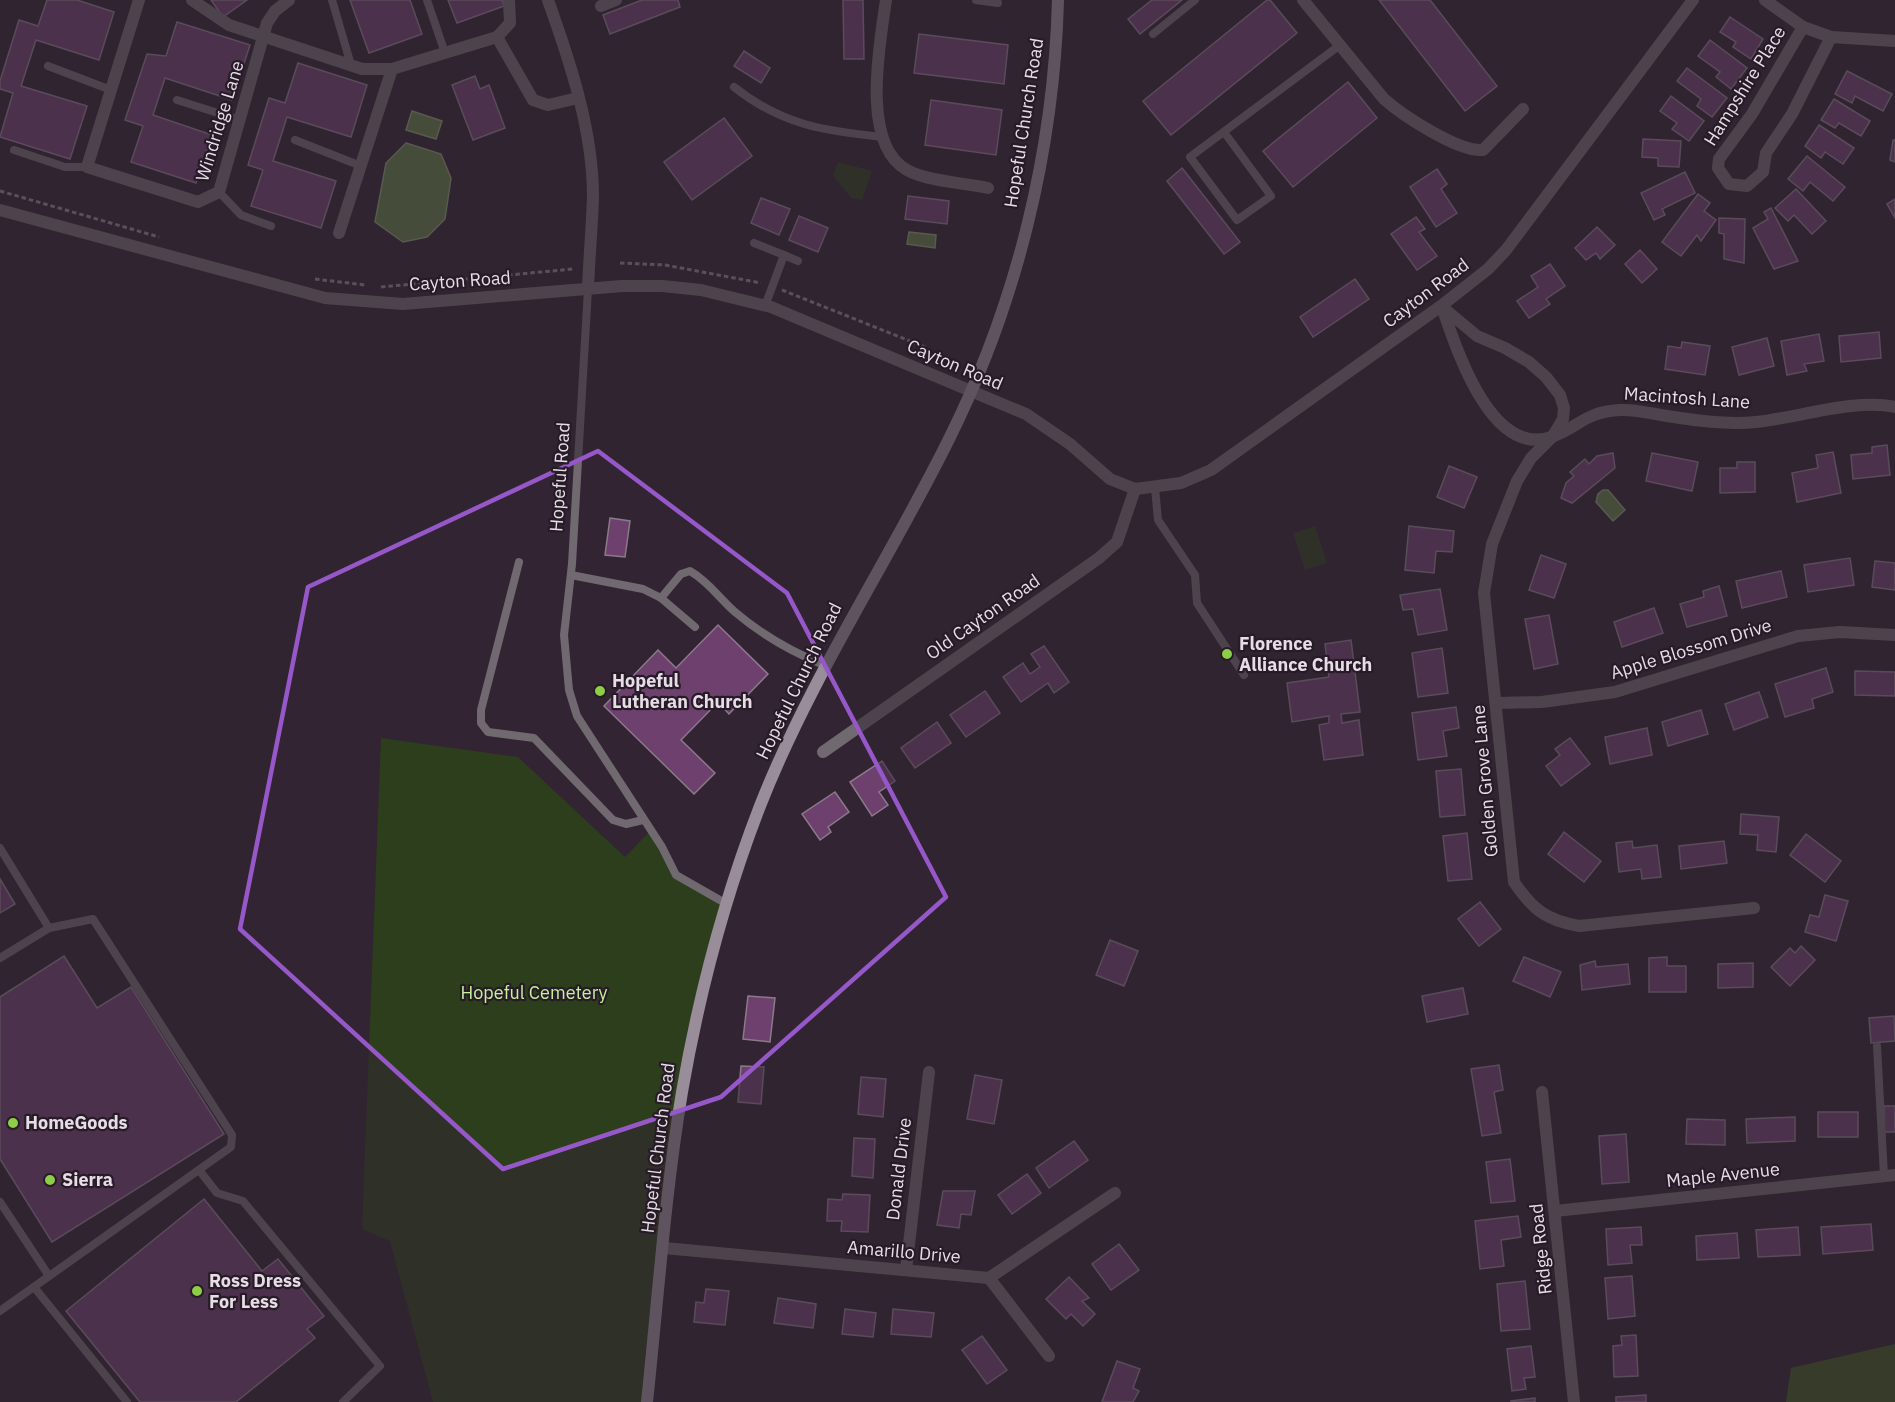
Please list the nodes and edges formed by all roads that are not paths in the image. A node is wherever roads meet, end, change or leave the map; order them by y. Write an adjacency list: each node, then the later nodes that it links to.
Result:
1 (138, 0): 30 (street)
2 (192, 0): 20 (street)
3 (289, 0): 20 (street, Windridge Lane)
4 (332, 0): 26 (lane)
5 (427, 0): 25 (lane)
6 (509, 0): 21 (street)
7 (548, 0): 31 (street, Hopeful Road)
8 (616, 0): 17 (street)
9 (886, 0): 36 (street)
10 (976, 0): 16 (lane)
11 (1058, 0): 52 (main road, Hopeful Church Road)
12 (1195, 0): 19 (lane)
13 (1693, 0): 51 (street, Cayton Road)
14 (1765, 0): 18 (street)
15 (1305, 1): 24 (street)
16 (998, 3)
17 (601, 6)
18 (1803, 27): 22 (street); 22 (street, Hampshire Place)
19 (1153, 34)
20 (264, 36): 26 (street); 34 (street, Windridge Lane)
21 (497, 37): 25 (street); 31 (street)
22 (1831, 37): 23 (street)
23 (1895, 41)
24 (1340, 45): 33 (street); 35 (lane)
25 (445, 53): 28 (street)
26 (351, 65): 28 (street)
27 (48, 66): 30 (lane)
28 (392, 69): 39 (street)
29 (734, 87): 36 (lane)
30 (111, 90): 40 (street)
31 (578, 98): 49 (street, Hopeful Road)
32 (177, 100): 34 (lane)
33 (1523, 109)
34 (240, 120): 42 (street, Windridge Lane)
35 (1224, 132): 35 (lane)
36 (883, 136): 41 (street)
37 (295, 141): 39 (lane)
38 (14, 150): 40 (lane)
39 (361, 166): 45 (street)
40 (87, 167): 42 (street, Windridge Lane)
41 (988, 188)
42 (219, 192): 44 (lane)
43 (0, 210): 49 (street, Cayton Road)
44 (272, 226)
45 (339, 233)
46 (754, 243): 47 (lane)
47 (784, 255): 48 (lane); 50 (lane)
48 (798, 261)
49 (588, 289): 50 (street, Cayton Road); 58 (lane, Hopeful Road)
50 (765, 306): 52 (street, Cayton Road)
51 (1441, 306): 54 (street); 54 (street); 55 (street, Cayton Road)
52 (971, 391): 56 (street, Cayton Road); 62 (main road, Hopeful Church Road)
53 (1895, 407): 54 (street, Macintosh Lane)
54 (1553, 436): 64 (street, Golden Grove Lane)
55 (1155, 488): 56 (street, Cayton Road); 63 (lane)
56 (1135, 489): 65 (street, Old Cayton Road)
57 (519, 562): 66 (lane)
58 (571, 575): 59 (lane); 66 (lane, Hopeful Road)
59 (661, 598): 60 (lane); 62 (lane)
60 (695, 627)
61 (1895, 635): 64 (street, Apple Blossom Drive)
62 (824, 665): 68 (main road, Hopeful Church Road)
63 (1244, 675)
64 (1497, 703): 69 (street, Golden Grove Lane)
65 (824, 752)
66 (643, 820): 68 (lane, Hopeful Road)
67 (0, 848): 70 (lane)
68 (725, 903): 80 (main road, Hopeful Church Road)
69 (1754, 908)
70 (49, 927): 71 (lane); 75 (lane)
71 (0, 958)
72 (1878, 1046): 76 (lane)
73 (929, 1072): 81 (street, Donald Drive)
74 (1542, 1092): 79 (street, Ridge Road)
75 (199, 1170): 82 (lane); 88 (lane)
76 (1890, 1175): 79 (street, Maple Avenue)
77 (1116, 1193): 83 (street)
78 (0, 1202): 82 (lane)
79 (1555, 1211): 90 (street, Ridge Road)
80 (664, 1248): 81 (street, Amarillo Drive); 89 (main road, Hopeful Church Road)
81 (906, 1270): 83 (street, Amarillo Drive)
82 (48, 1276): 84 (lane)
83 (989, 1278): 86 (street)
84 (34, 1287): 85 (lane); 87 (lane)
85 (0, 1311)
86 (1049, 1356)
87 (127, 1402)
88 (343, 1402)
89 (648, 1402)
90 (1574, 1402)

